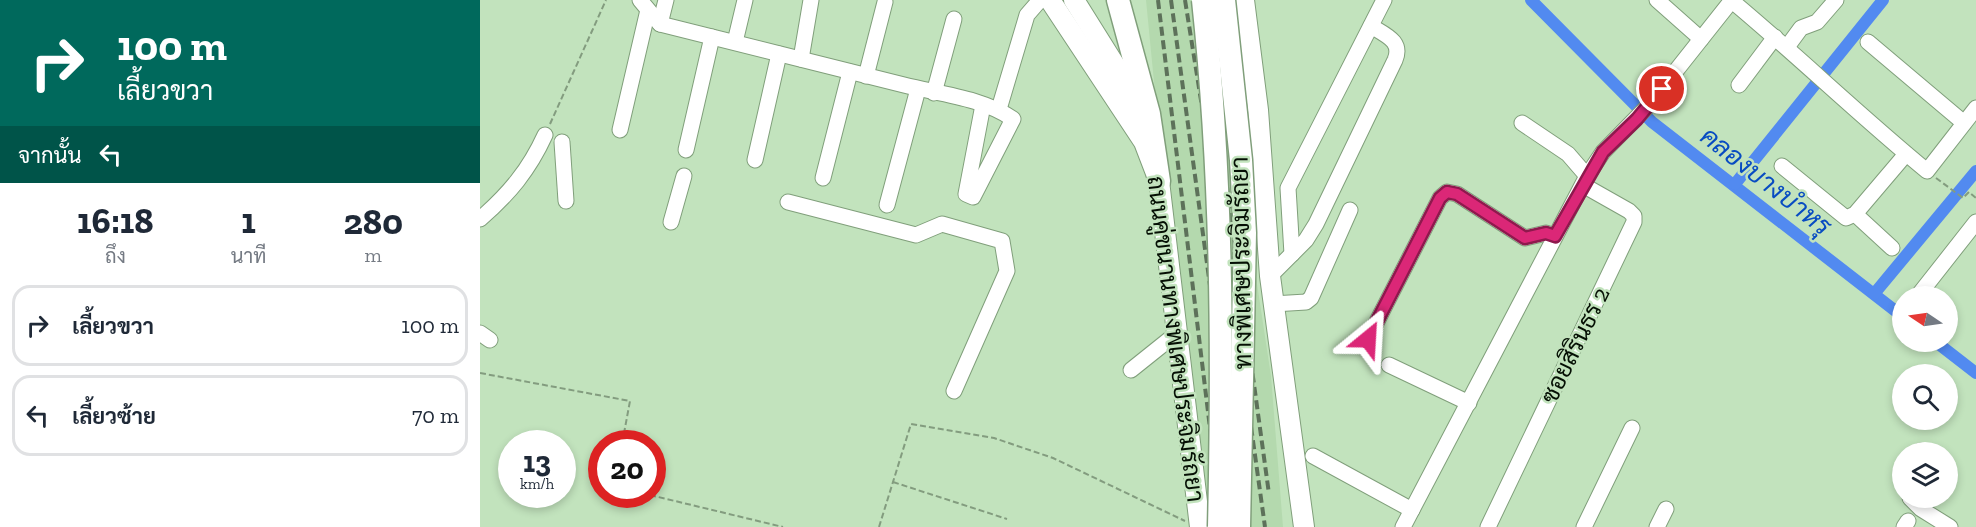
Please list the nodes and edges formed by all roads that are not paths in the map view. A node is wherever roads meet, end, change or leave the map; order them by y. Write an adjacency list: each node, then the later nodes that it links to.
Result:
1 (666, 0): 17 (street)
2 (746, 0): 22 (street)
3 (811, 0): 26 (street)
4 (1040, 0): 34 (street)
5 (1050, 0): 40 (main road, ถนนคู่ขนานทางพิเศษประจิมรัถยา)
6 (1074, 0): 40 (main road)
7 (1118, 0): 47 (highway)
8 (1203, 0): 76 (highway, ทางพิเศษประจิมรัถยา, bridge)
9 (1384, 0): 18 (street)
10 (1657, 0): 21 (street)
11 (1836, 0): 24 (street)
12 (1238, 1): 60 (main road); 77 (highway, ทางพิเศษประจิมรัถยา, bridge)
13 (1732, 1): 20 (street); 21 (street)
14 (885, 2): 28 (street)
15 (644, 5): 17 (street); 37 (street)
16 (954, 19): 31 (street)
17 (660, 24): 19 (street)
18 (1371, 26): 59 (street); 59 (street)
19 (712, 37): 22 (street); 41 (street)
20 (1775, 37): 24 (street); 29 (street)
21 (1701, 39): 48 (street)
22 (735, 42): 25 (street)
23 (1868, 42): 36 (street)
24 (1787, 47): 42 (street)
25 (780, 54): 26 (street); 43 (street)
26 (801, 59): 27 (street)
27 (850, 72): 28 (street); 46 (street)
28 (866, 76): 30 (street)
29 (1740, 85)
30 (918, 89): 31 (street); 51 (street)
31 (934, 93): 32 (street)
32 (983, 105): 34 (street); 34 (street)
33 (1976, 108): 36 (street)
34 (999, 109)
35 (1522, 123): 48 (street)
36 (1964, 123): 42 (street)
37 (620, 130)
38 (545, 135): 54 (street)
39 (562, 142): 49 (street)
40 (1144, 142): 47 (main road, ถนนคู่ขนานทางพิเศษประจิมรัถยา)
41 (686, 150)
42 (1906, 154): 53 (street)
43 (755, 160)
44 (1782, 166): 53 (street)
45 (684, 176): 55 (street)
46 (823, 178)
47 (1159, 181): 63 (main road, ถนนคู่ขนานทางพิเศษประจิมรัถยา)
48 (1585, 181): 57 (street); 81 (street, ซอยสิรินธร 2)
49 (566, 201)
50 (788, 202): 67 (street)
51 (887, 205)
52 (1350, 210): 62 (street)
53 (1855, 214): 58 (street)
54 (480, 219)
55 (671, 222)
56 (1976, 222): 61 (street)
57 (1555, 236): 64 (street); 68 (street)
58 (1892, 248)
59 (1292, 254): 60 (street)
60 (1270, 276): 62 (main road)
61 (1926, 286)
62 (1273, 304): 71 (main road)
63 (1176, 334): 66 (street); 75 (main road, ถนนคู่ขนานทางพิเศษประจิมรัถยา)
64 (1368, 339)
65 (1389, 365): 68 (street)
66 (1131, 370)
67 (954, 391)
68 (1469, 403): 74 (street)
69 (1632, 428): 82 (street)
70 (1313, 456): 74 (street)
71 (1296, 470): 78 (main road); 79 (main road)
72 (1920, 508): 84 (street)
73 (1666, 509): 83 (street)
74 (1412, 510): 80 (street)
75 (1194, 525)
76 (1219, 527)
77 (1239, 527)
78 (1292, 527)
79 (1304, 527)
80 (1403, 527)
81 (1488, 527)
82 (1584, 527)
83 (1657, 527)
84 (1950, 527)

